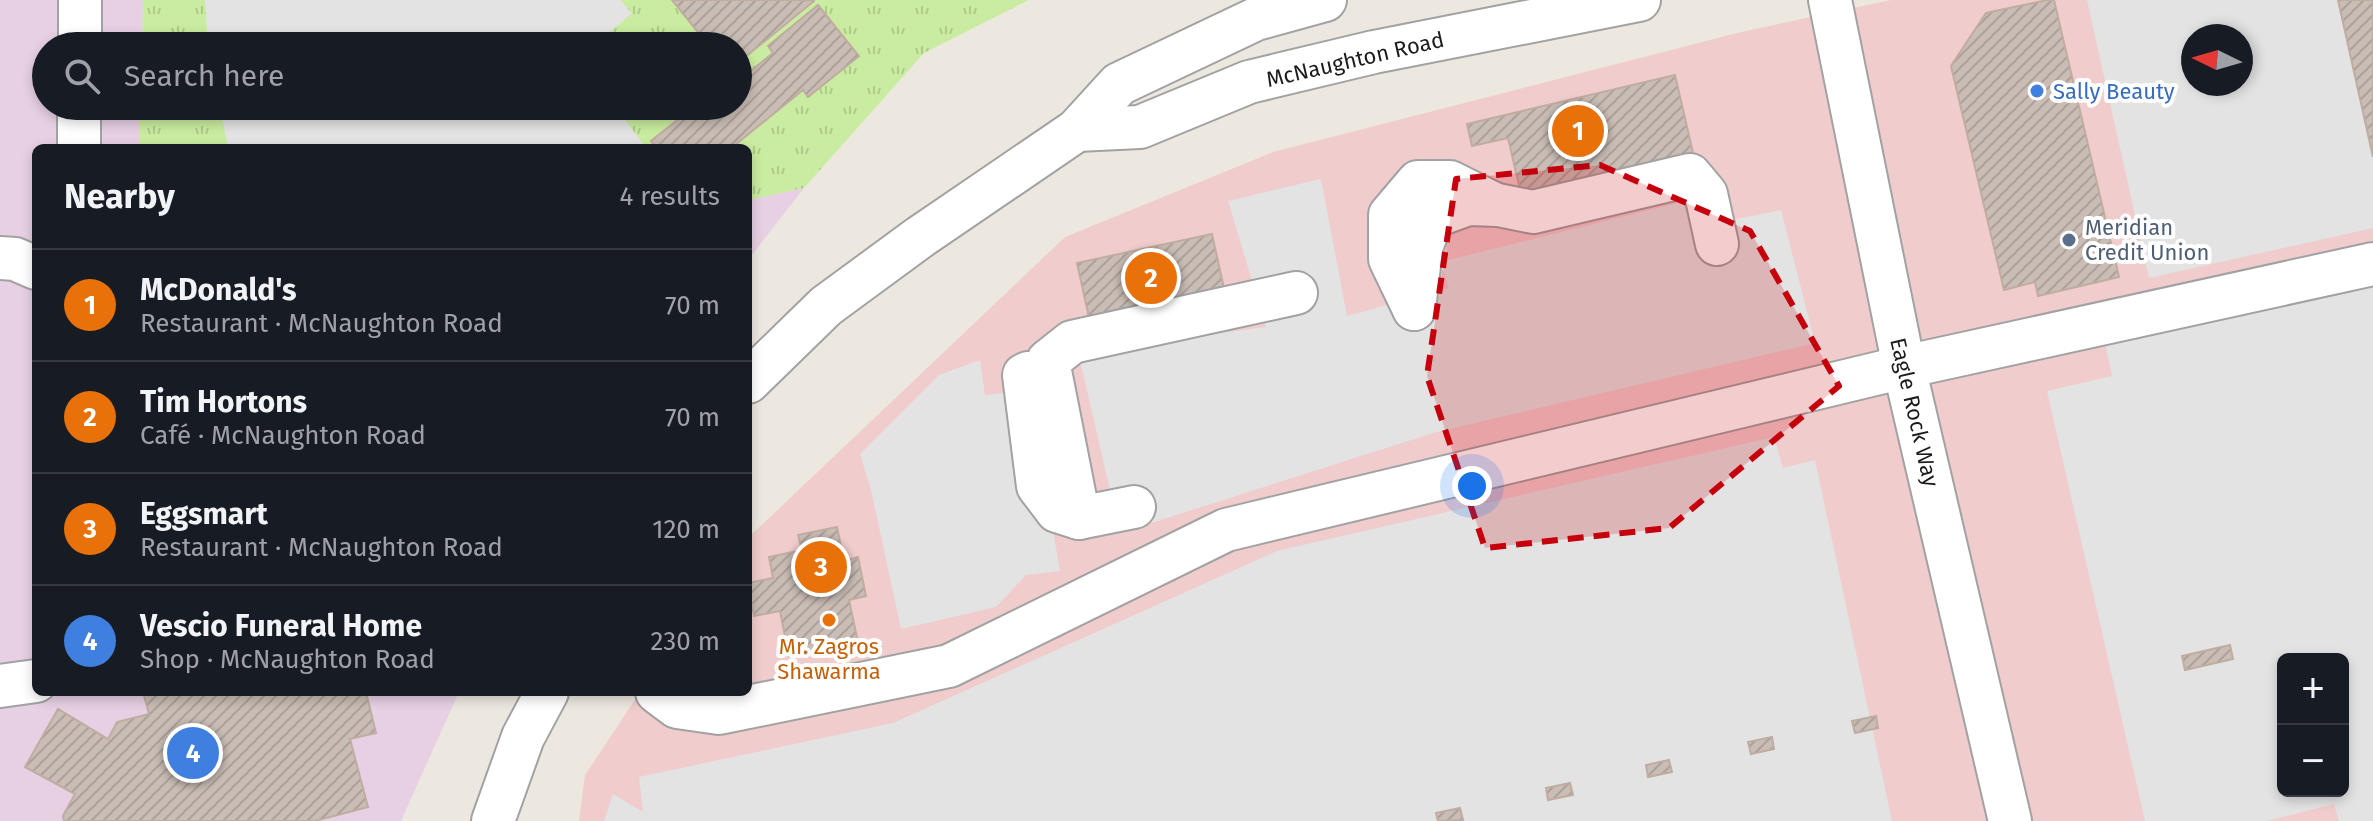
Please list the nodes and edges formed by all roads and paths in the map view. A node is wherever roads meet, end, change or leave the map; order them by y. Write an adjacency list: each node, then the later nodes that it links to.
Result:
1 (80, 0): 5 (street)
2 (1325, 0): 7 (street)
3 (1639, 0): 7 (street, McNaughton Road)
4 (1830, 0): 15 (street, Eagle Rock Way)
5 (80, 32)
6 (79, 120): 8 (street)
7 (1077, 130): 16 (street)
8 (79, 144)
9 (1717, 244): 14 (street)
10 (0, 258): 12 (street)
11 (2373, 264): 15 (street)
12 (32, 266)
13 (1296, 293): 17 (street)
14 (1414, 309)
15 (1904, 367): 21 (street); 23 (street, Eagle Rock Way)
16 (752, 378)
17 (1134, 507)
18 (32, 682): 19 (street)
19 (0, 686)
20 (545, 696): 22 (street)
21 (662, 696)
22 (493, 821)
23 (2010, 821)

